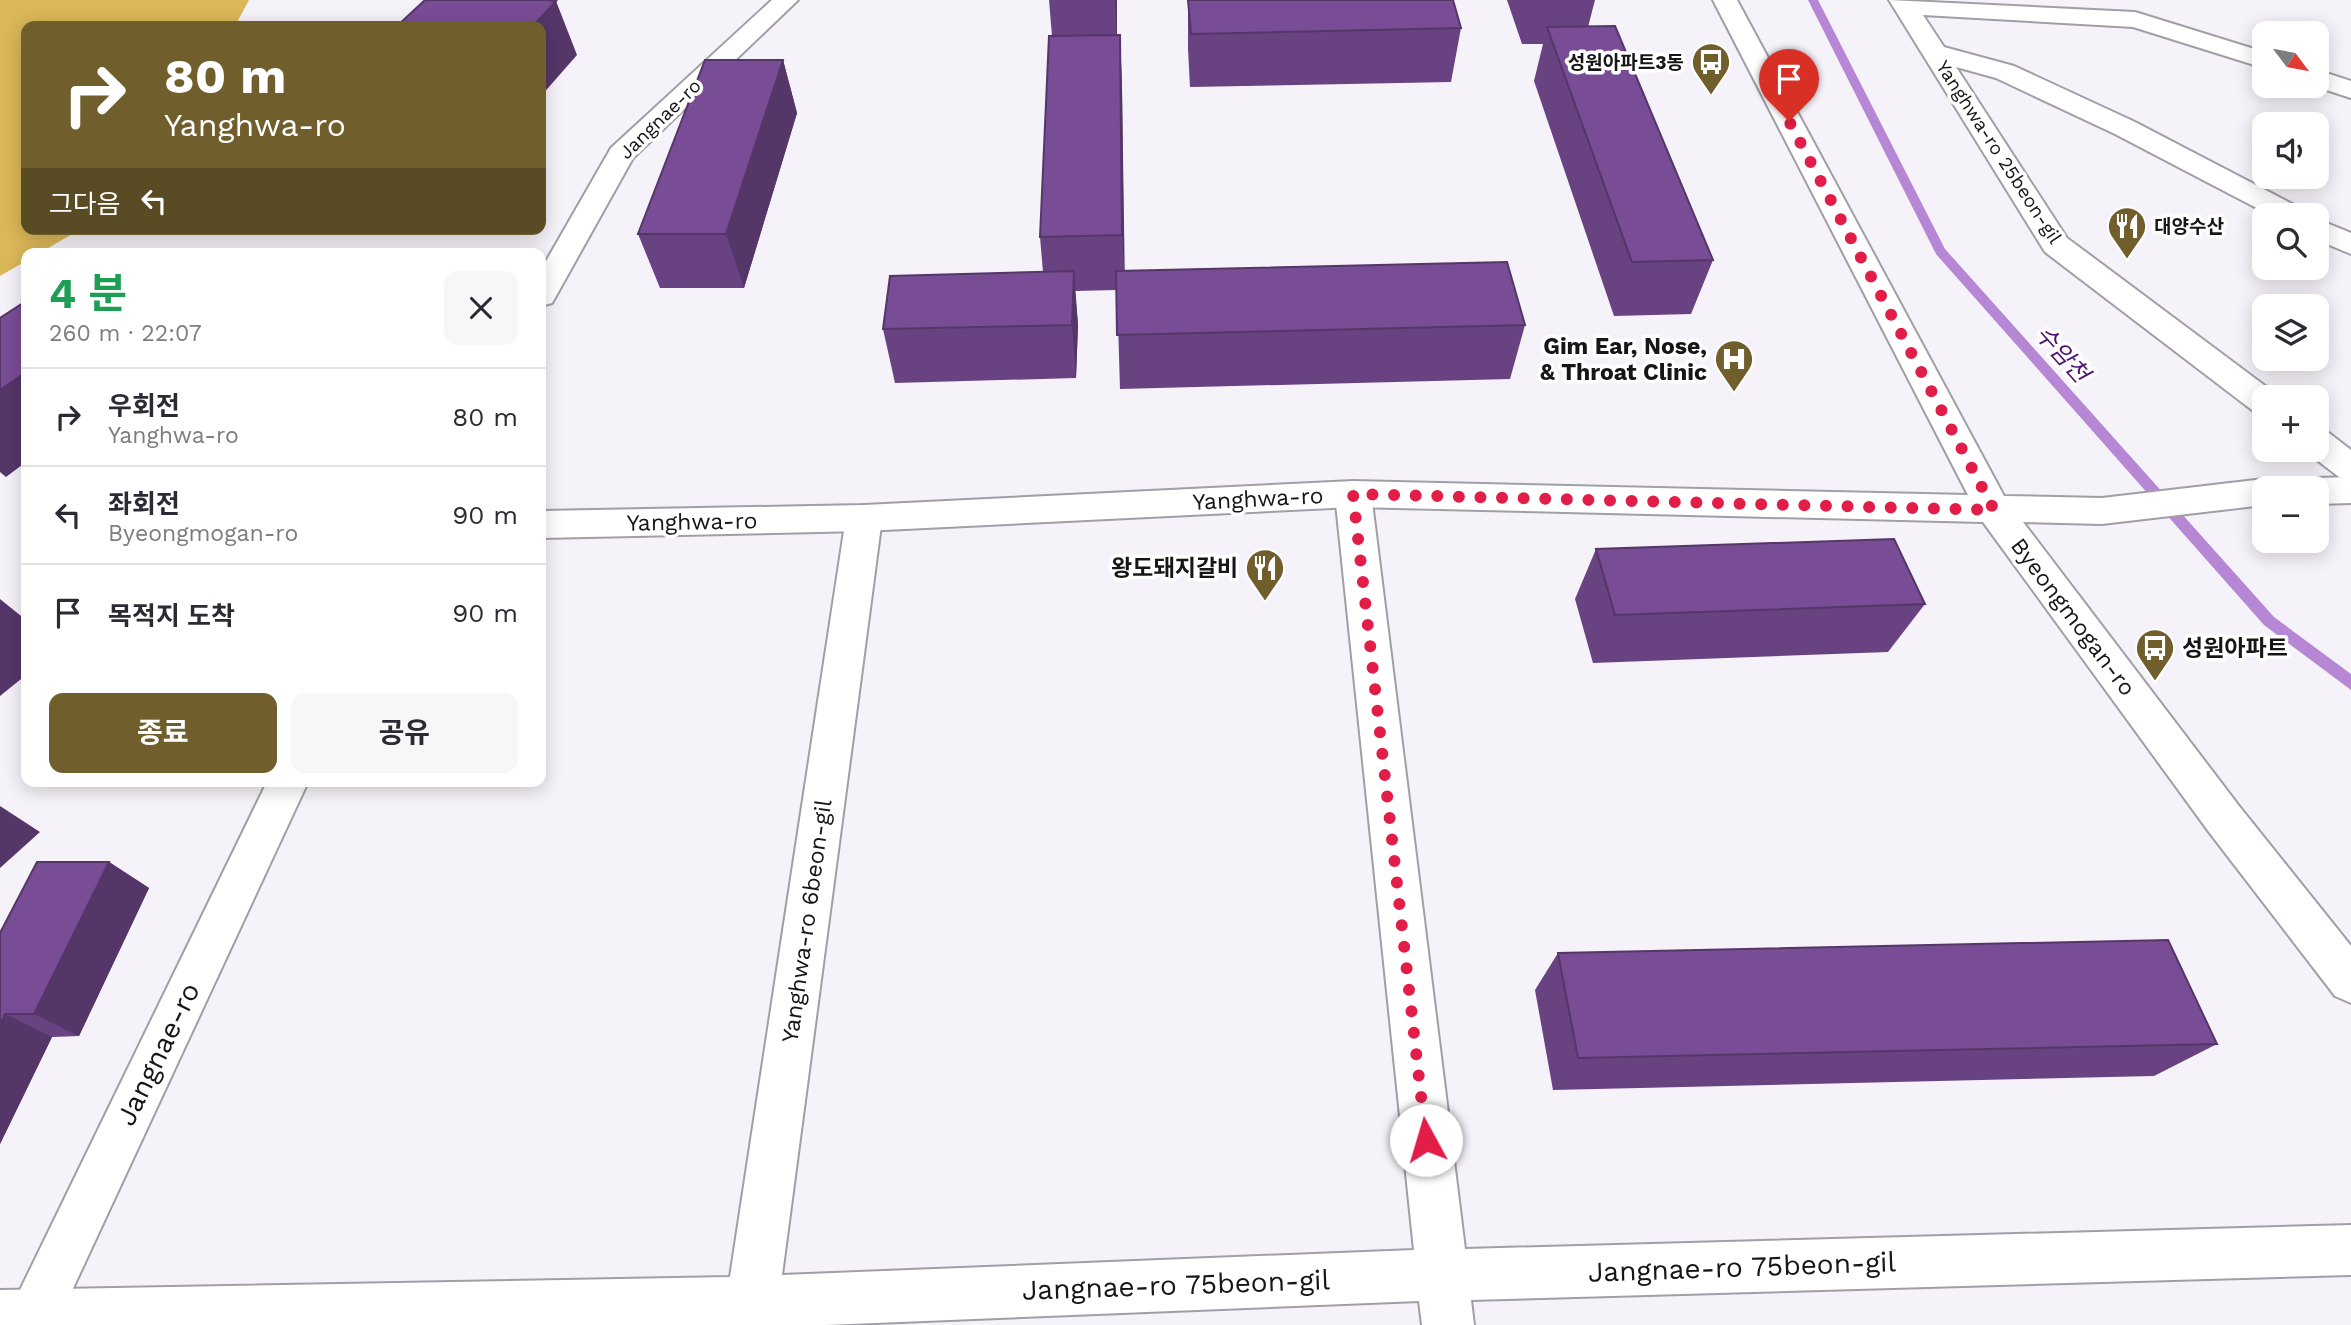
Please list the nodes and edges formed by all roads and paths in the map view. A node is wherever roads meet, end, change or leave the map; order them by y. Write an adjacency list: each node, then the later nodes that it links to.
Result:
1 (786, 0): 11 (street, Jangnae-ro)
2 (1725, 0): 19 (street, Byeongmogan-ro)
3 (1903, 4): 4 (street, Yanghwa-ro 25beon-gil); 5 (street, Yanghwa-ro 25beon-gil)
4 (1935, 53): 8 (street, Yanghwa-ro 25beon-gil); 12 (street, Yanghwa-ro 25beon-gil)
5 (2252, 56)
6 (2329, 82): 7 (street)
7 (2351, 90)
8 (2269, 203)
9 (2329, 234): 10 (street)
10 (2351, 244)
11 (546, 287)
12 (2252, 393)
13 (2329, 451): 14 (street)
14 (2351, 467)
15 (2351, 489): 16 (street)
16 (2329, 490)
17 (2252, 493): 19 (street, Yanghwa-ro)
18 (1353, 494): 19 (street, Yanghwa-ro); 20 (street, Yanghwa-ro); 25 (street)
19 (1994, 510): 23 (street, Byeongmogan-ro)
20 (864, 518): 21 (street, Yanghwa-ro); 26 (street, Yanghwa-ro 6beon-gil)
21 (546, 525)
22 (286, 787): 27 (street, Jangnae-ro)
23 (2351, 981)
24 (2351, 1250): 25 (street, Jangnae-ro 75beon-gil)
25 (1441, 1275): 26 (street, Jangnae-ro 75beon-gil); 28 (street)
26 (751, 1313): 27 (street, Jangnae-ro 75beon-gil)
27 (20, 1319)
28 (1448, 1325)

